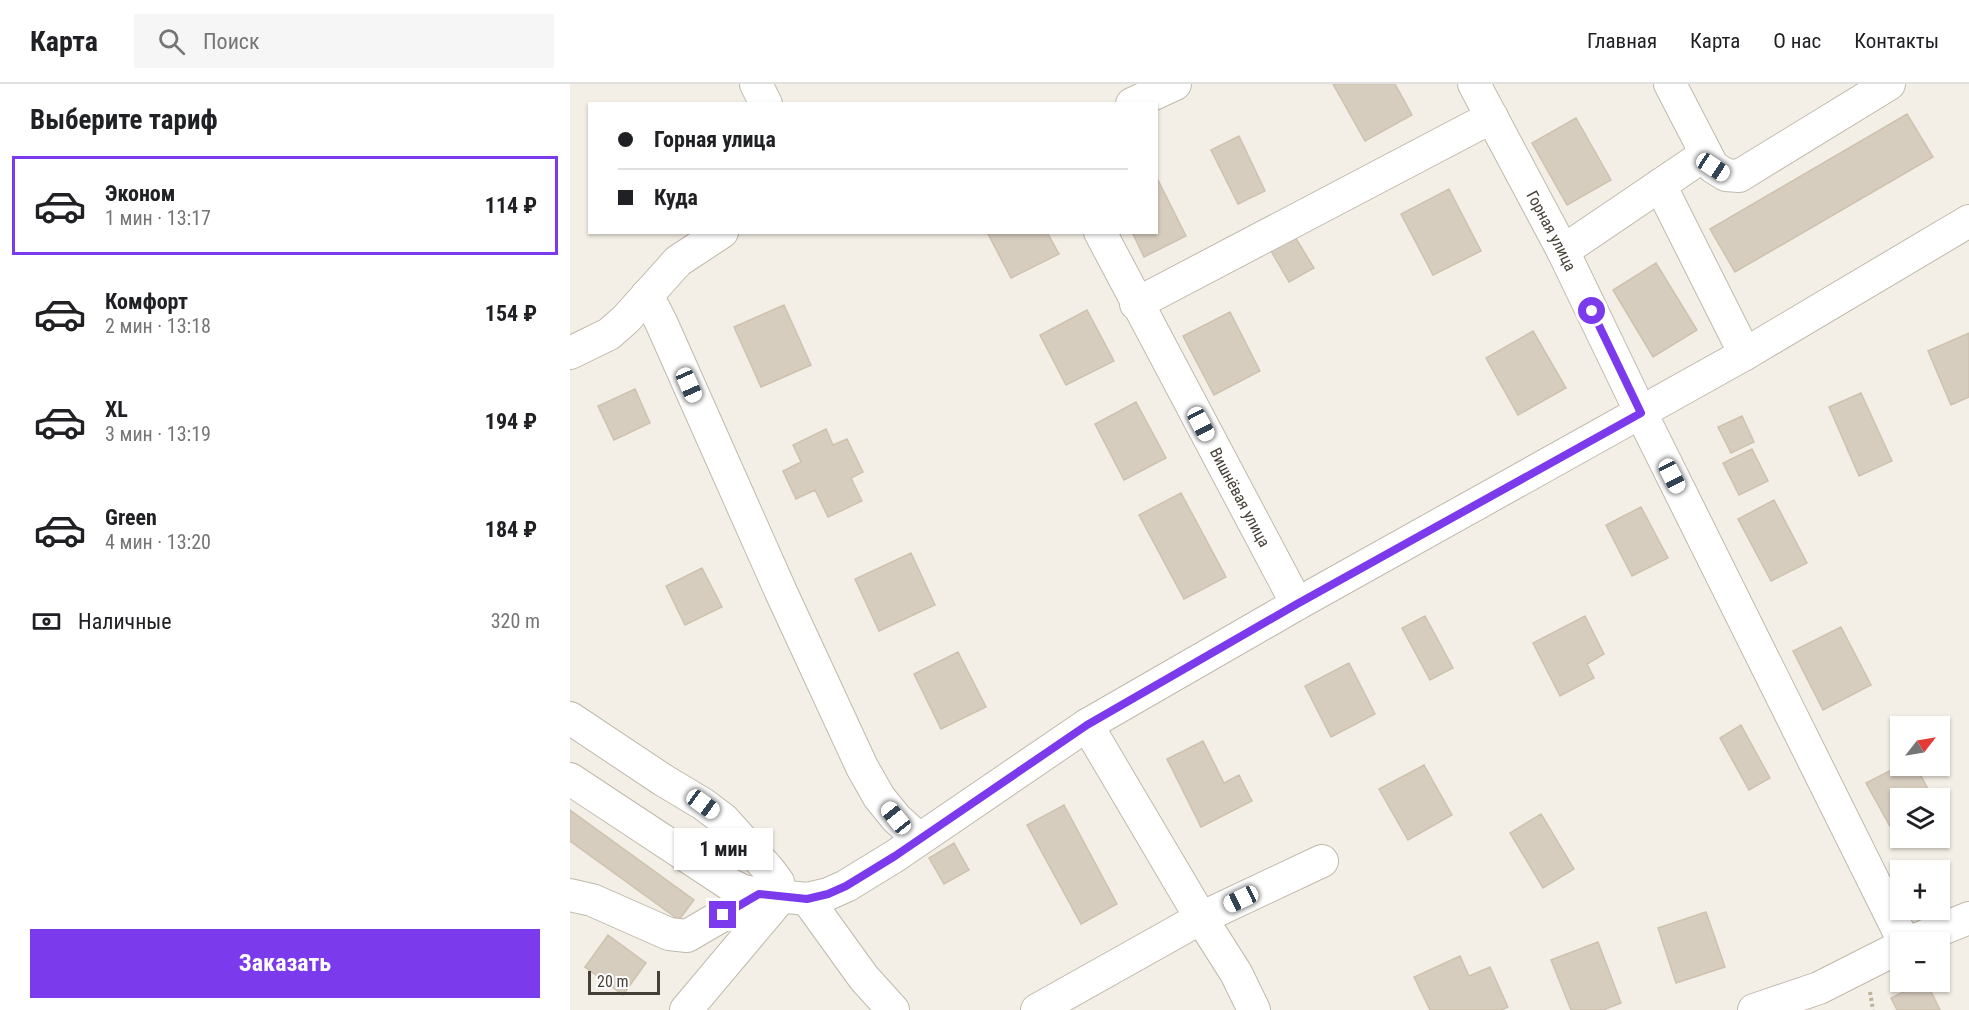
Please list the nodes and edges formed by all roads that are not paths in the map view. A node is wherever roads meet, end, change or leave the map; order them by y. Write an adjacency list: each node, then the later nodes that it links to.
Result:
1 (756, 84): 6 (street)
2 (1175, 84): 7 (street)
3 (1474, 84): 8 (street, Горная улица)
4 (1670, 84): 9 (street)
5 (1889, 84): 9 (street)
6 (765, 102)
7 (1136, 102)
8 (1492, 117): 14 (street, Горная улица); 16 (street)
9 (1706, 154): 10 (street)
10 (1660, 185): 14 (street); 18 (street)
11 (1969, 221): 18 (street)
12 (719, 234): 15 (street)
13 (1101, 234): 16 (street, Вишнёвая улица)
14 (1563, 251): 19 (street, Горная улица)
15 (647, 295): 17 (street); 24 (street)
16 (1136, 304): 20 (street, Вишнёвая улица)
17 (570, 353)
18 (1744, 354): 19 (street)
19 (1641, 413): 20 (street); 30 (street, Горная улица)
20 (1297, 604): 22 (street)
21 (570, 718): 27 (street)
22 (1087, 725): 24 (street); 28 (street)
23 (570, 779): 27 (street)
24 (919, 839): 27 (street)
25 (1322, 861): 28 (street)
26 (570, 895): 27 (street)
27 (782, 897): 33 (street); 36 (street)
28 (1201, 918): 34 (street); 38 (street)
29 (1969, 918): 31 (street)
30 (1899, 932)
31 (1935, 932)
32 (1890, 952): 39 (street)
33 (705, 997): 35 (street)
34 (1071, 1002): 37 (street)
35 (686, 1010)
36 (892, 1010)
37 (1037, 1010)
38 (1254, 1010)
39 (1754, 1010)

